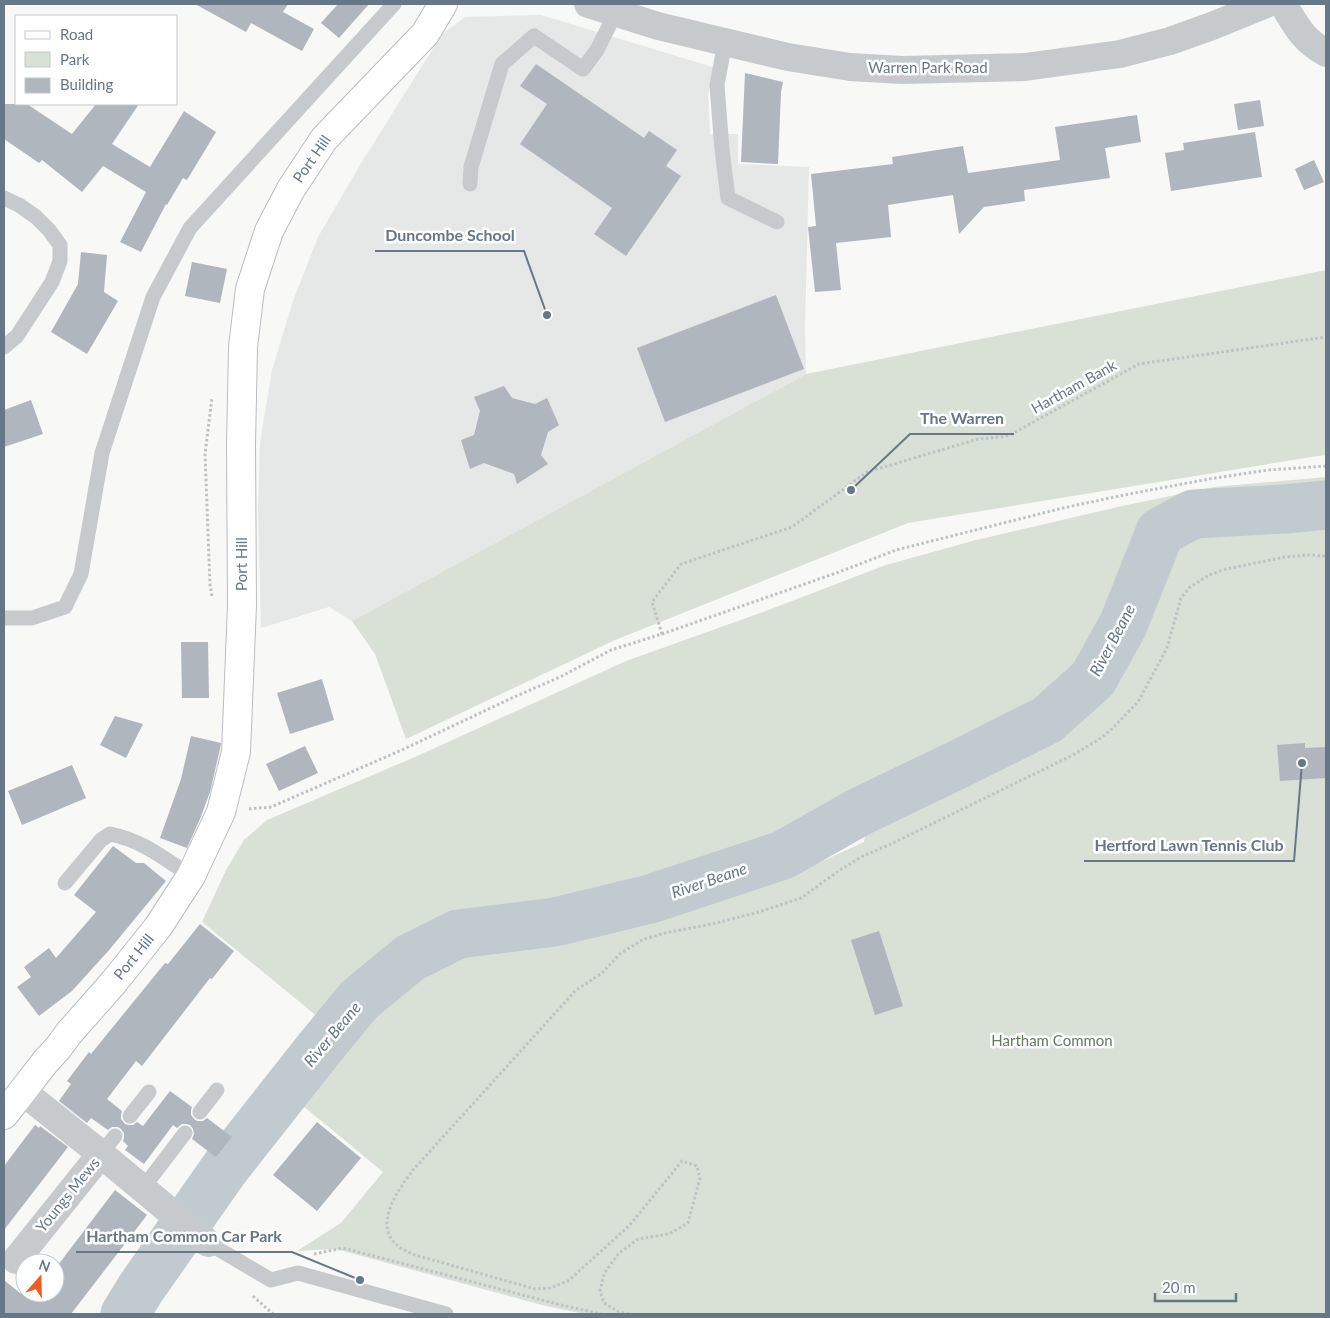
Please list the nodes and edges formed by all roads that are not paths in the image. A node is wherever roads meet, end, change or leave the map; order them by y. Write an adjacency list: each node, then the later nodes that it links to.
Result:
1 (394, 4): 13 (lane)
2 (443, 4): 14 (main road, Port Hill)
3 (588, 4): 6 (street, Warren Park Road)
4 (1266, 4): 7 (street, Warren Park Road)
5 (1283, 4): 8 (street)
6 (616, 12): 7 (street, Warren Park Road); 9 (lane)
7 (725, 42): 11 (lane)
8 (1326, 54)
9 (470, 184)
10 (4, 198): 12 (lane)
11 (777, 222)
12 (4, 347)
13 (4, 618)
14 (191, 876): 15 (lane); 18 (main road, Port Hill)
15 (65, 882)
16 (217, 1090): 19 (lane)
17 (149, 1092): 20 (lane)
18 (10, 1104): 22 (street)
19 (200, 1112)
20 (130, 1116)
21 (185, 1133): 23 (lane)
22 (108, 1145): 23 (street); 25 (street, Youngs Mews)
23 (143, 1188): 24 (street)
24 (208, 1244): 26 (lane)
25 (22, 1253)
26 (446, 1314)

